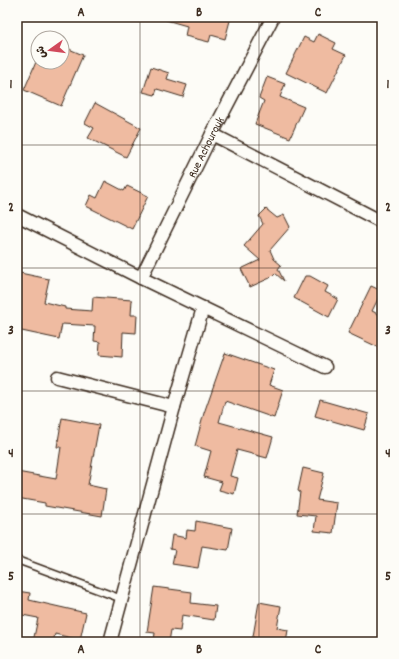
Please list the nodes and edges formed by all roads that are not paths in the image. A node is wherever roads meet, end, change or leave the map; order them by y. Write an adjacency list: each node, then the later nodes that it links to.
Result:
1 (273, 17): 2 (street, Rue Achourouk)
2 (212, 134): 4 (street); 5 (street, Rue Achourouk)
3 (17, 215): 5 (street)
4 (382, 222)
5 (141, 278): 6 (street)
6 (203, 308): 7 (street); 9 (street)
7 (325, 367)
8 (57, 377): 9 (street)
9 (174, 407): 11 (street)
10 (17, 560): 11 (lane)
11 (122, 599): 12 (street)
12 (110, 642)

